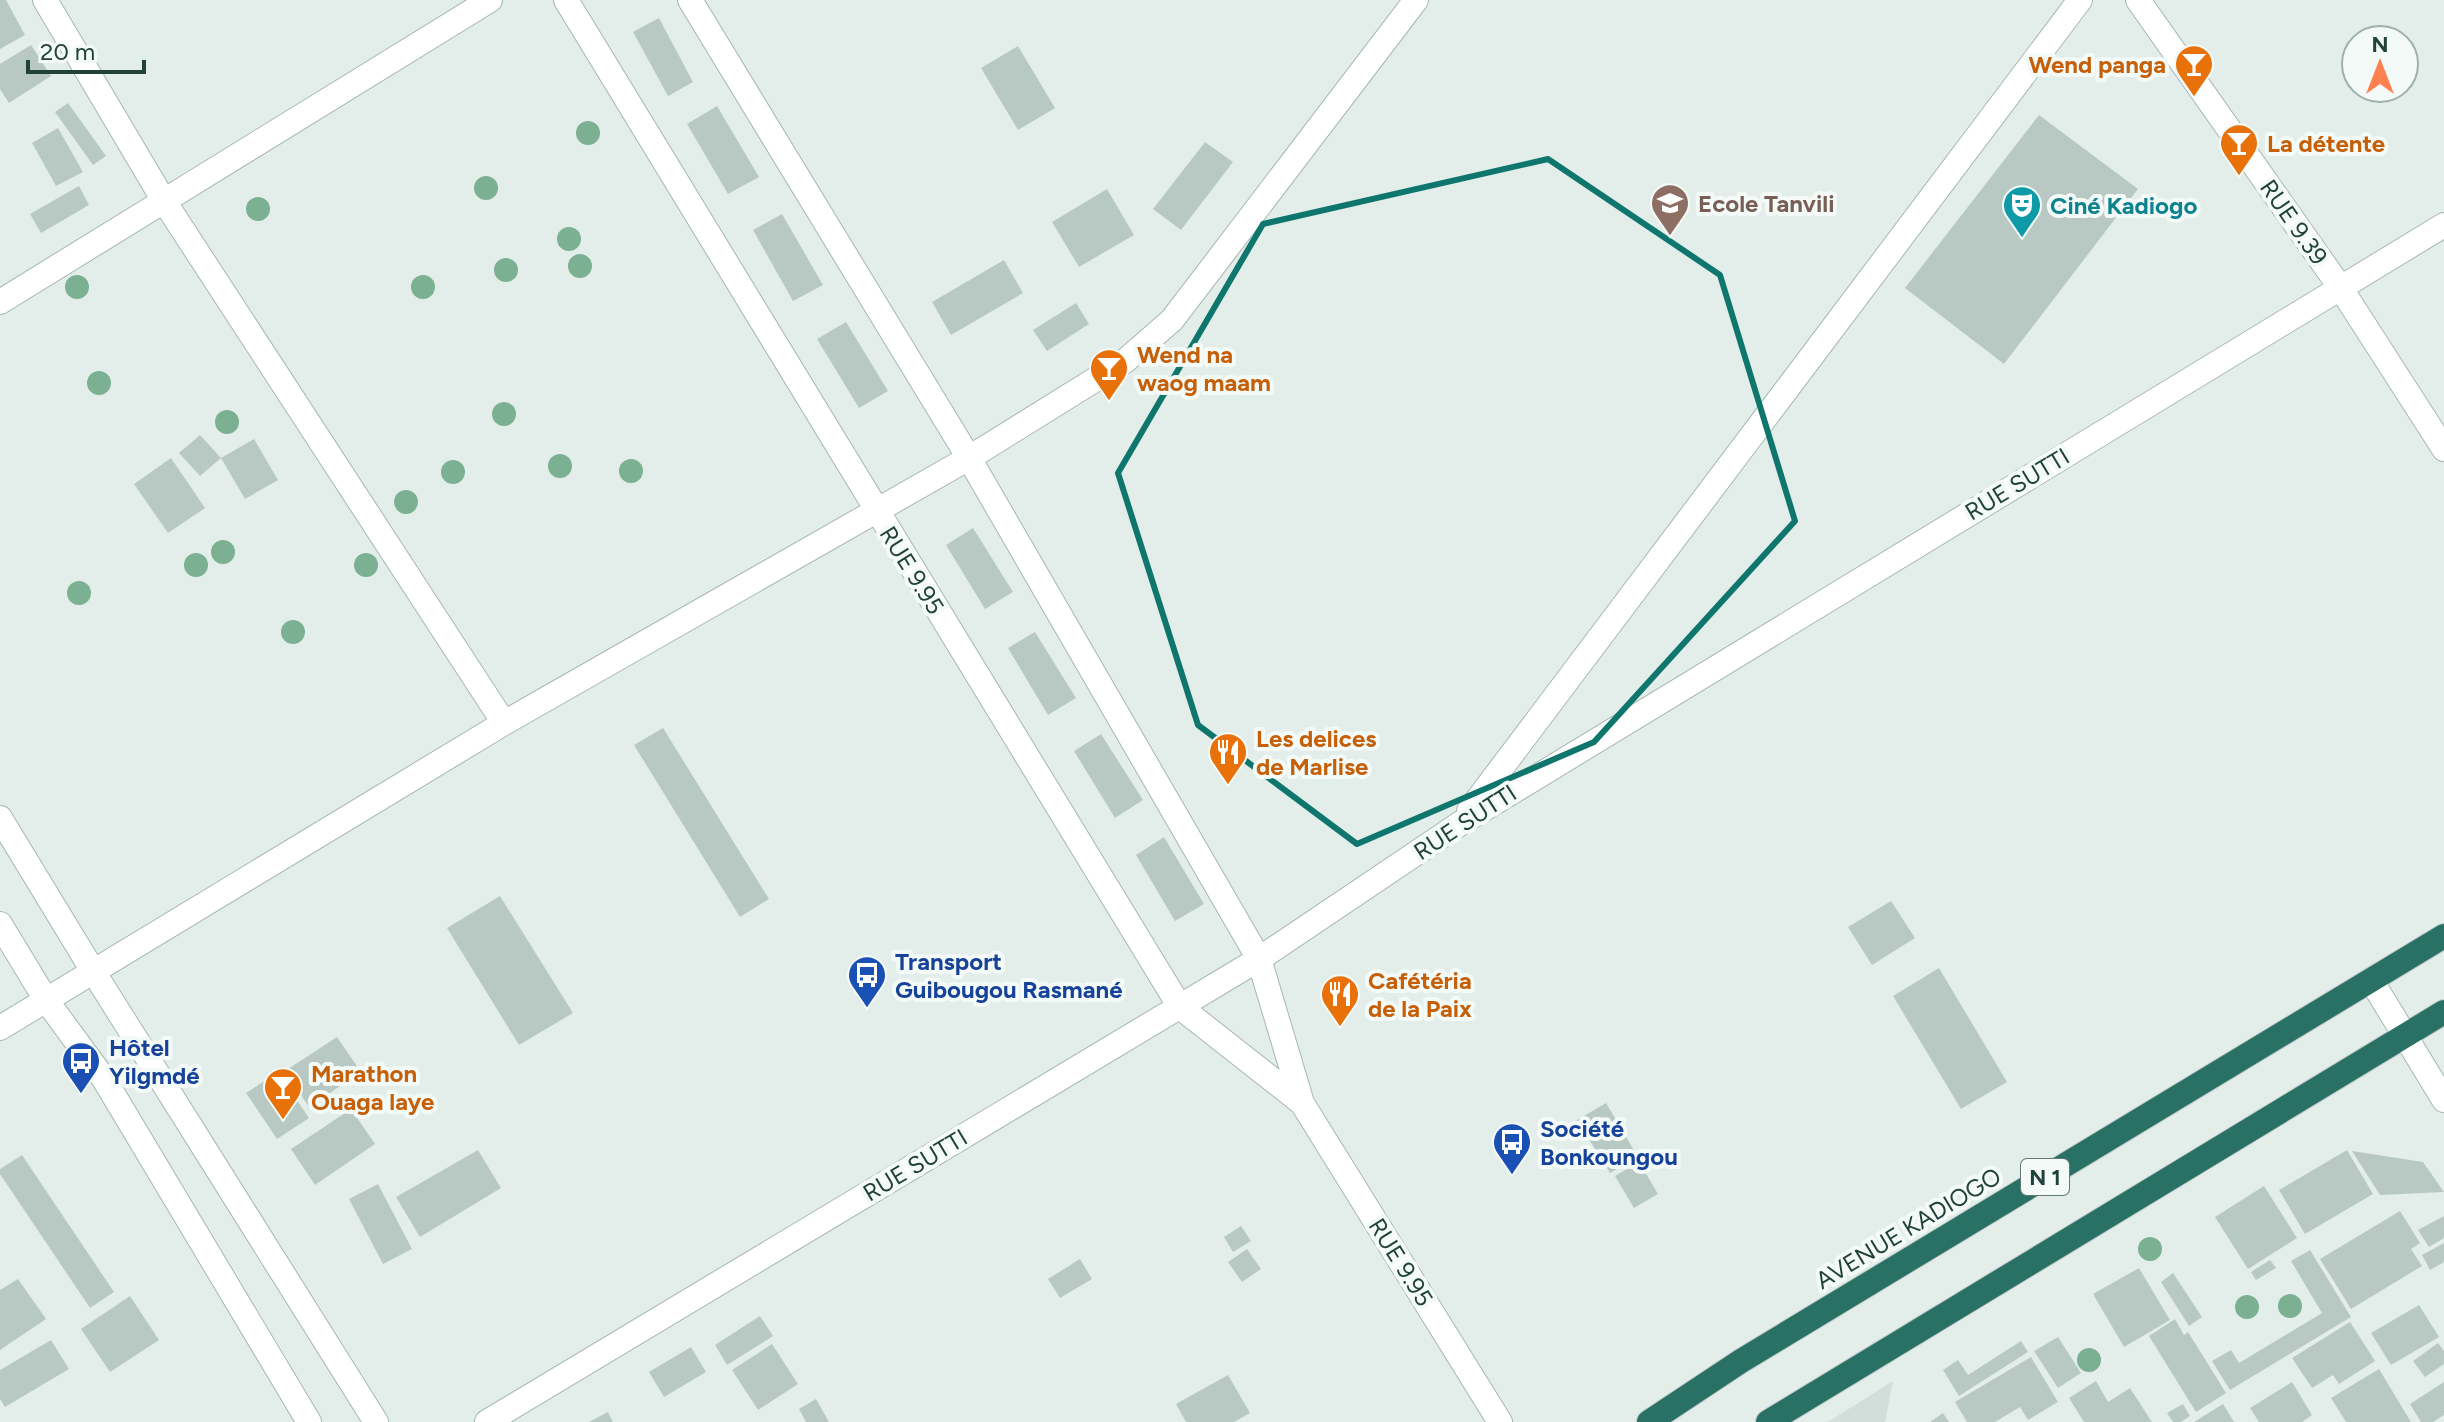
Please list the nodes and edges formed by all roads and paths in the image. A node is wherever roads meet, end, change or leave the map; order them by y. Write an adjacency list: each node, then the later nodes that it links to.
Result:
1 (45, 0): 8 (street)
2 (490, 0): 8 (street)
3 (566, 0): 14 (street, RUE 9.95)
4 (690, 0): 13 (street, RUE 9.95)
5 (1416, 0): 13 (street)
6 (2080, 0): 17 (street)
7 (2138, 0): 10 (street, RUE 9.39)
8 (164, 201): 11 (street); 15 (street)
9 (2444, 225): 10 (street, RUE SUTTI)
10 (2340, 287): 12 (street, RUE 9.39); 17 (street, RUE SUTTI)
11 (0, 302)
12 (2444, 449)
13 (969, 458): 14 (street); 20 (street, RUE 9.95)
14 (876, 511): 15 (street); 24 (street, RUE 9.95)
15 (504, 723): 21 (street)
16 (0, 818): 21 (street)
17 (1461, 823): 20 (street, RUE SUTTI)
18 (0, 924): 23 (street)
19 (2444, 936): 22 (highway, AVENUE KADIOGO / N 1)
20 (1259, 959): 24 (street, RUE SUTTI); 29 (street, RUE 9.95)
21 (93, 971): 23 (street); 31 (street)
22 (2371, 980): 27 (street); 34 (highway, AVENUE KADIOGO / N 1)
23 (46, 1000): 26 (street); 30 (street)
24 (1180, 1007): 29 (street, RUE 9.95); 32 (street, RUE SUTTI)
25 (2444, 1012): 27 (highway)
26 (0, 1028)
27 (2404, 1036): 28 (street); 35 (highway)
28 (2444, 1100)
29 (1302, 1103): 33 (street, RUE 9.95)
30 (309, 1422)
31 (376, 1422)
32 (487, 1422)
33 (1500, 1422)
34 (1649, 1422)
35 (1768, 1422)

